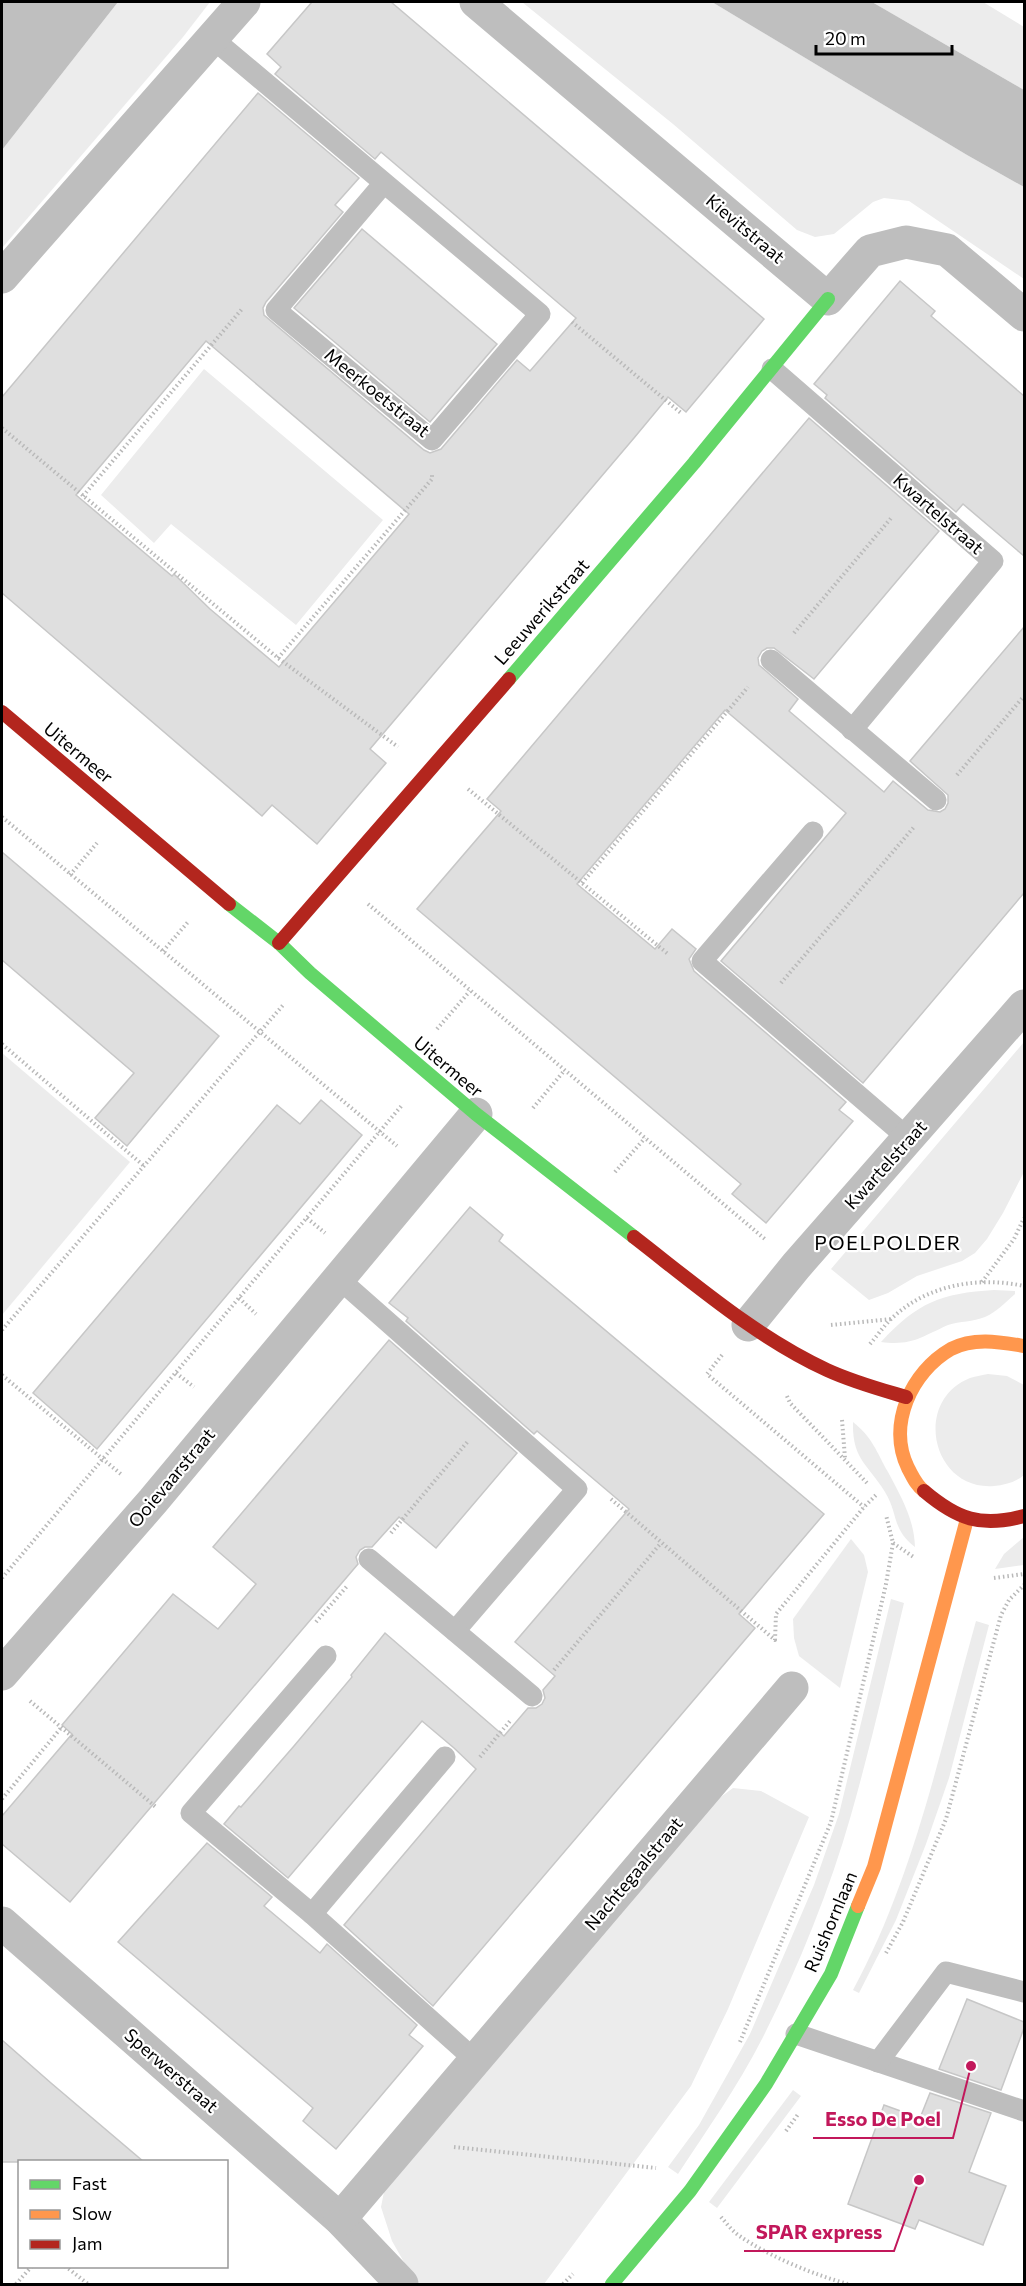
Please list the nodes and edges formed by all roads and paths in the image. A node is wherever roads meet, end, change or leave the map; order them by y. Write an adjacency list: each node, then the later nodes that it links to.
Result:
1 (244, 2): 3 (street)
2 (476, 2): 6 (street, Kievitstraat)
3 (212, 38): 4 (lane); 5 (street)
4 (384, 183): 7 (lane); 8 (lane)
5 (2, 277)
6 (828, 299): 9 (street); 10 (street, Leeuwerikstraat)
7 (276, 310): 12 (lane, Meerkoetstraat); 14 (path)
8 (540, 314): 12 (lane, Meerkoetstraat); 13 (path)
9 (1024, 315)
10 (772, 369): 13 (street, Leeuwerikstraat); 19 (lane, Kwartelstraat)
11 (2, 428): 14 (path)
12 (432, 440): 15 (path)
13 (713, 440): 20 (street, Leeuwerikstraat)
14 (83, 496): 15 (path)
15 (278, 658): 20 (path)
16 (771, 660): 19 (lane)
17 (1024, 696): 21 (path)
18 (2, 712): 25 (street, Uitermeer)
19 (852, 730): 21 (lane)
20 (433, 767): 24 (street, Leeuwerikstraat); 26 (path)
21 (936, 800): 30 (path)
22 (2, 817): 31 (path)
23 (813, 832): 26 (lane)
24 (336, 877): 25 (street, Leeuwerikstraat); 28 (path)
25 (279, 943): 27 (street, Uitermeer)
26 (702, 961): 30 (lane)
27 (310, 974): 31 (path); 33 (street, Uitermeer)
28 (470, 991): 33 (path); 34 (path)
29 (1024, 1006): 39 (street, Kwartelstraat)
30 (759, 1009): 39 (lane)
31 (260, 1032): 37 (path); 40 (path)
32 (2, 1044): 40 (path)
33 (410, 1058): 35 (street, Uitermeer)
34 (564, 1071): 38 (path); 43 (path)
35 (429, 1074): 36 (street, Uitermeer); 37 (path)
36 (476, 1114): 38 (street, Uitermeer); 41 (street, Ooievaarstraat)
37 (380, 1131): 41 (path); 54 (path)
38 (507, 1138): 48 (street, Uitermeer)
39 (909, 1139): 43 (street, Kwartelstraat)
40 (144, 1166): 49 (path)
41 (428, 1172): 44 (street, Ooievaarstraat)
42 (1024, 1218): 45 (path)
43 (796, 1266): 48 (street, Kwartelstraat)
44 (338, 1278): 55 (lane); 57 (street, Ooievaarstraat)
45 (982, 1282): 46 (path); 47 (path)
46 (1024, 1286)
47 (892, 1319)
48 (748, 1325): 52 (street, Uitermeer); 59 (path)
49 (2, 1330)
50 (1024, 1346): 52 (street)
51 (2, 1375): 54 (path)
52 (906, 1397): 62 (street)
53 (845, 1458): 56 (path)
54 (103, 1459): 57 (path); 65 (path)
55 (577, 1489): 63 (path); 66 (lane)
56 (876, 1495): 58 (path); 59 (path)
57 (153, 1501): 68 (street, Ooievaarstraat)
58 (880, 1502)
59 (864, 1507): 63 (path)
60 (884, 1509): 80 (path, Ruishornlaan)
61 (1024, 1516): 62 (street)
62 (967, 1519): 79 (street, Ruishornlaan)
63 (661, 1543): 70 (path)
64 (369, 1559): 66 (lane)
65 (2, 1578)
66 (455, 1631): 70 (lane)
67 (326, 1656): 75 (lane)
68 (4, 1666)
69 (792, 1688): 81 (street, Nachtegaalstraat)
70 (531, 1696): 73 (path)
71 (27, 1699): 72 (path)
72 (61, 1728): 74 (path); 75 (path)
73 (445, 1757): 76 (lane)
74 (2, 1799)
75 (190, 1814): 76 (lane)
76 (312, 1914): 81 (lane)
77 (2, 1923): 86 (street, Sperwerstraat)
78 (1024, 1992): 82 (lane)
79 (796, 2034): 82 (lane); 94 (street, Ruishornlaan)
80 (737, 2051)
81 (475, 2060): 86 (street, Nachtegaalstraat)
82 (878, 2062): 83 (lane)
83 (1024, 2111)
84 (661, 2169): 85 (path)
85 (654, 2178)
86 (340, 2219): 92 (street, Sperwerstraat)
87 (579, 2267): 93 (path)
88 (30, 2268): 90 (path)
89 (68, 2268): 91 (path)
90 (16, 2284)
91 (88, 2284)
92 (402, 2284)
93 (564, 2284)
94 (612, 2284)

